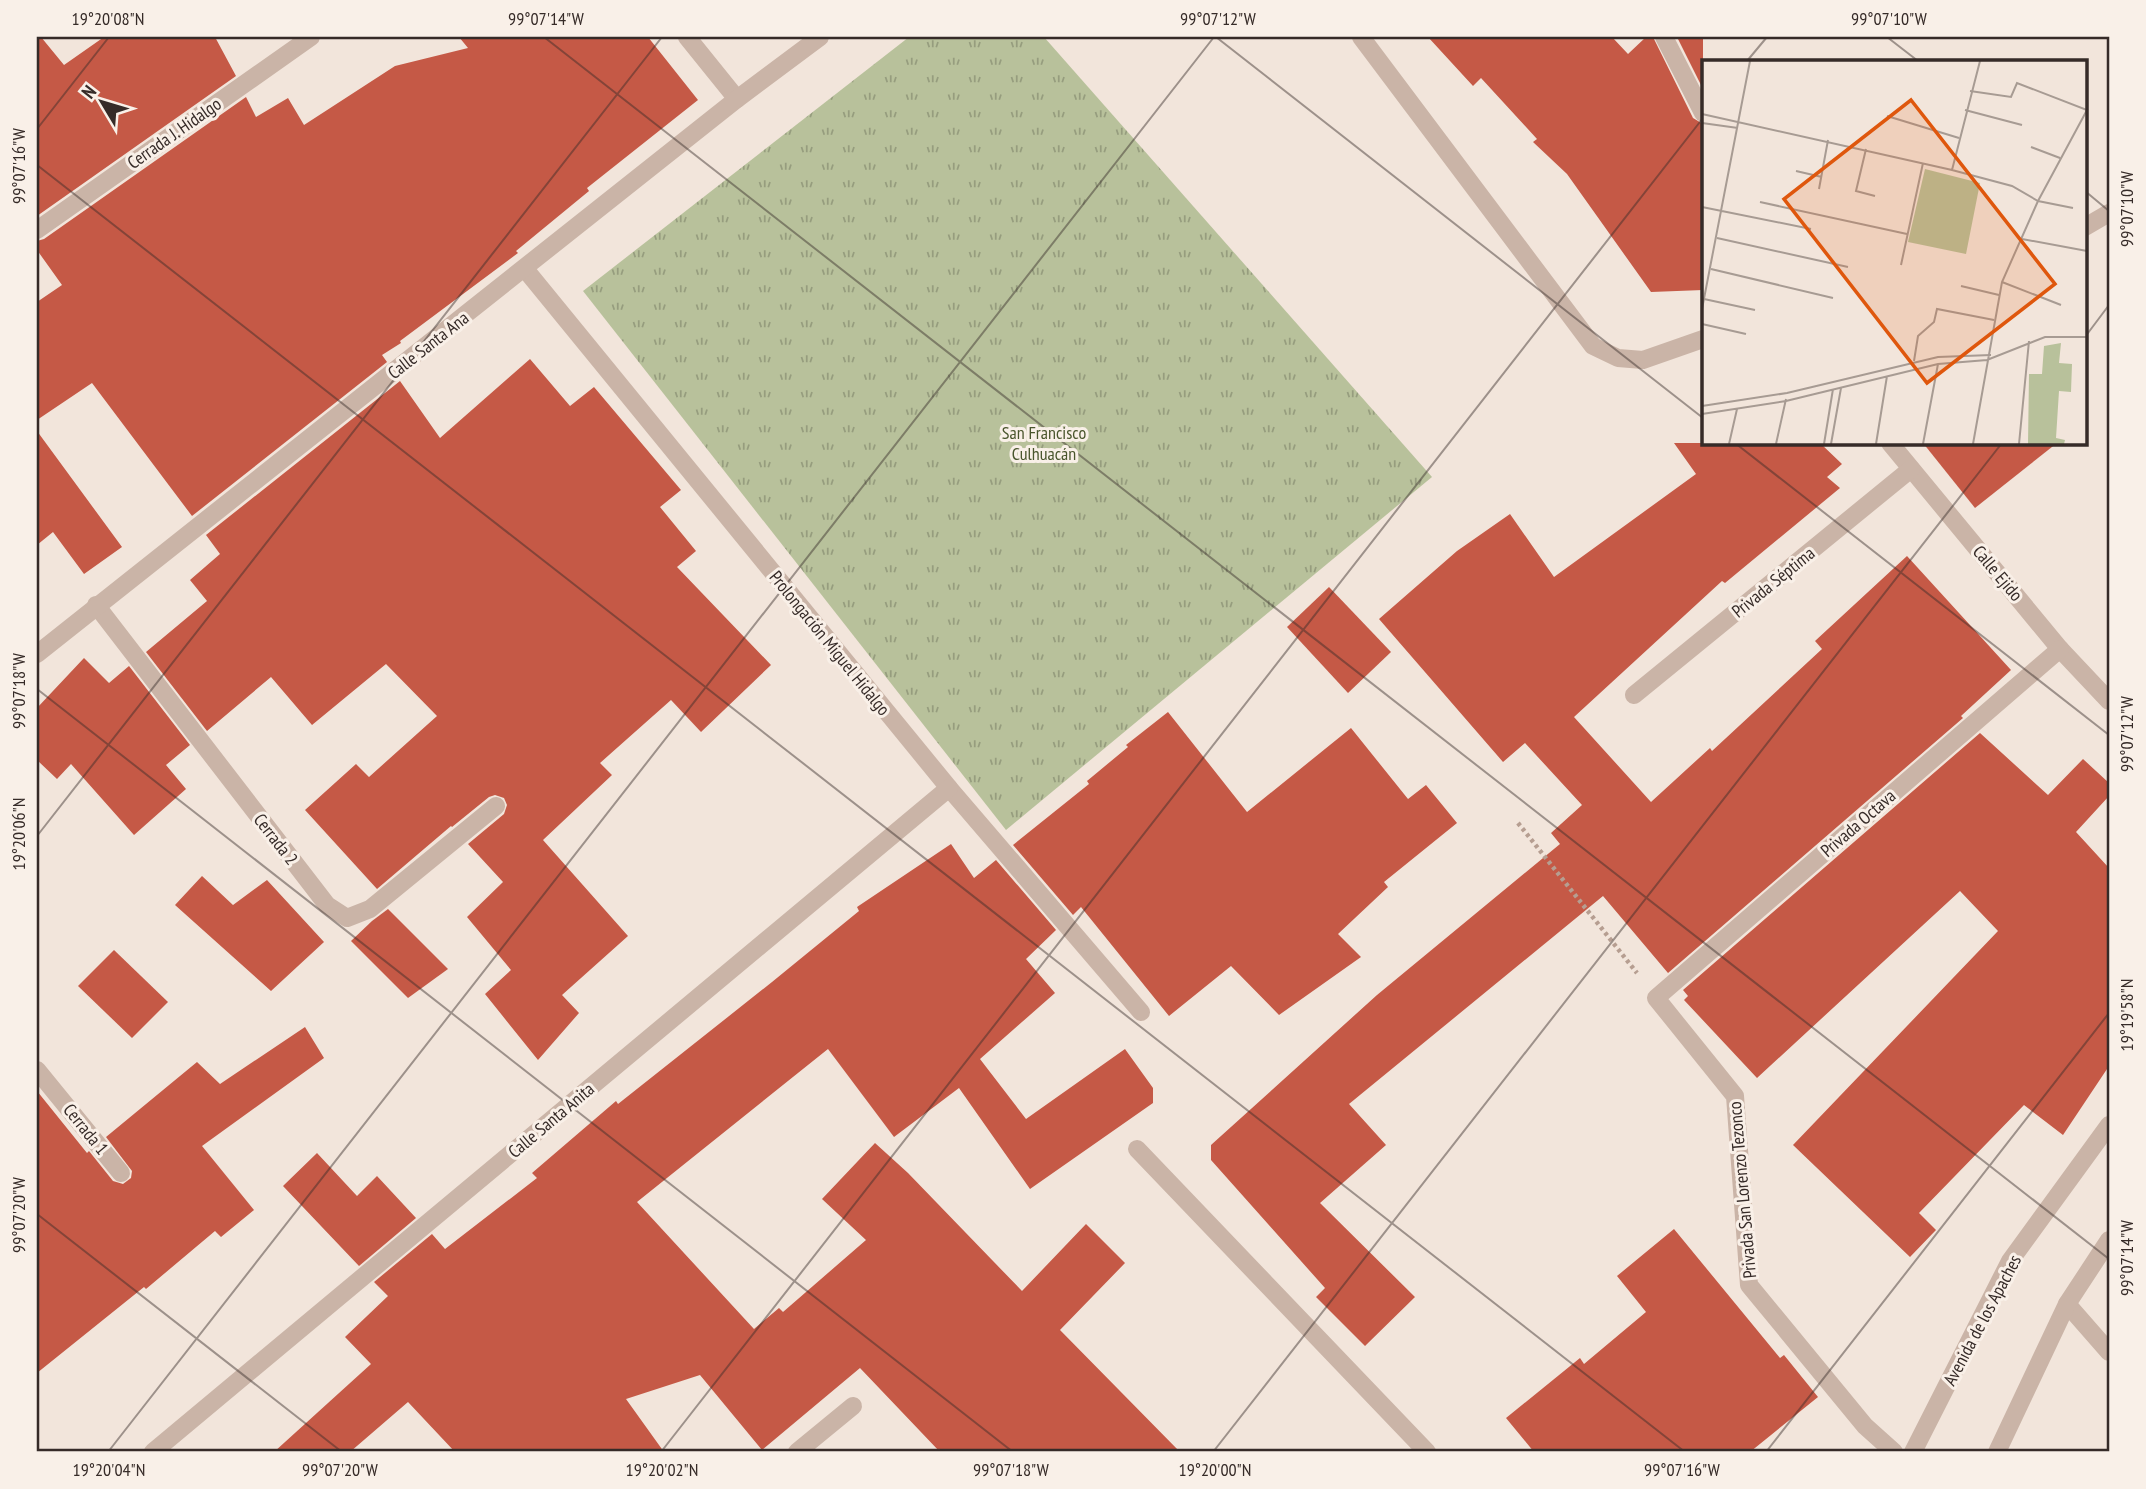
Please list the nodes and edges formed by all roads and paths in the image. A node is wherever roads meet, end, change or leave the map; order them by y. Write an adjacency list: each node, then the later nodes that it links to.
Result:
1 (311, 37): 10 (street, Cerrada J. Hidalgo)
2 (687, 37): 6 (street)
3 (820, 37): 6 (street, Calle Santa Ana)
4 (1361, 37): 12 (street)
5 (1664, 37): 7 (street)
6 (737, 99): 11 (street, Calle Santa Ana)
7 (1702, 111)
8 (2109, 213): 9 (street)
9 (2086, 226)
10 (37, 230)
11 (525, 269): 15 (street, Calle Santa Ana); 20 (street, Prolongación Miguel Hidalgo)
12 (1702, 339)
13 (1891, 444): 14 (street, Calle Ejido)
14 (1911, 469): 16 (street, Calle Ejido); 18 (street, Privada Séptima)
15 (96, 606): 17 (street, Calle Santa Ana); 21 (street, Cerrada 2)
16 (2060, 649): 19 (street, Calle Ejido); 23 (street, Privada Octava)
17 (37, 654)
18 (1634, 695)
19 (2109, 701)
20 (949, 788): 24 (street, Prolongación Miguel Hidalgo); 34 (street, Calle Santa Anita)
21 (496, 807)
22 (1518, 823): 23 (path)
23 (1656, 998): 37 (street, Privada San Lorenzo Tezonco)
24 (1141, 1012)
25 (37, 1070): 26 (street, Cerrada 1)
26 (44, 1090): 29 (street, Cerrada 1)
27 (2109, 1125): 38 (street, Avenida de los Apaches)
28 (1136, 1149): 36 (street)
29 (121, 1173)
30 (2109, 1240): 31 (street)
31 (2067, 1304): 32 (street); 39 (street)
32 (2109, 1352)
33 (853, 1406): 35 (street)
34 (153, 1452)
35 (797, 1452)
36 (1427, 1452)
37 (1894, 1452)
38 (1913, 1452)
39 (1997, 1452)

